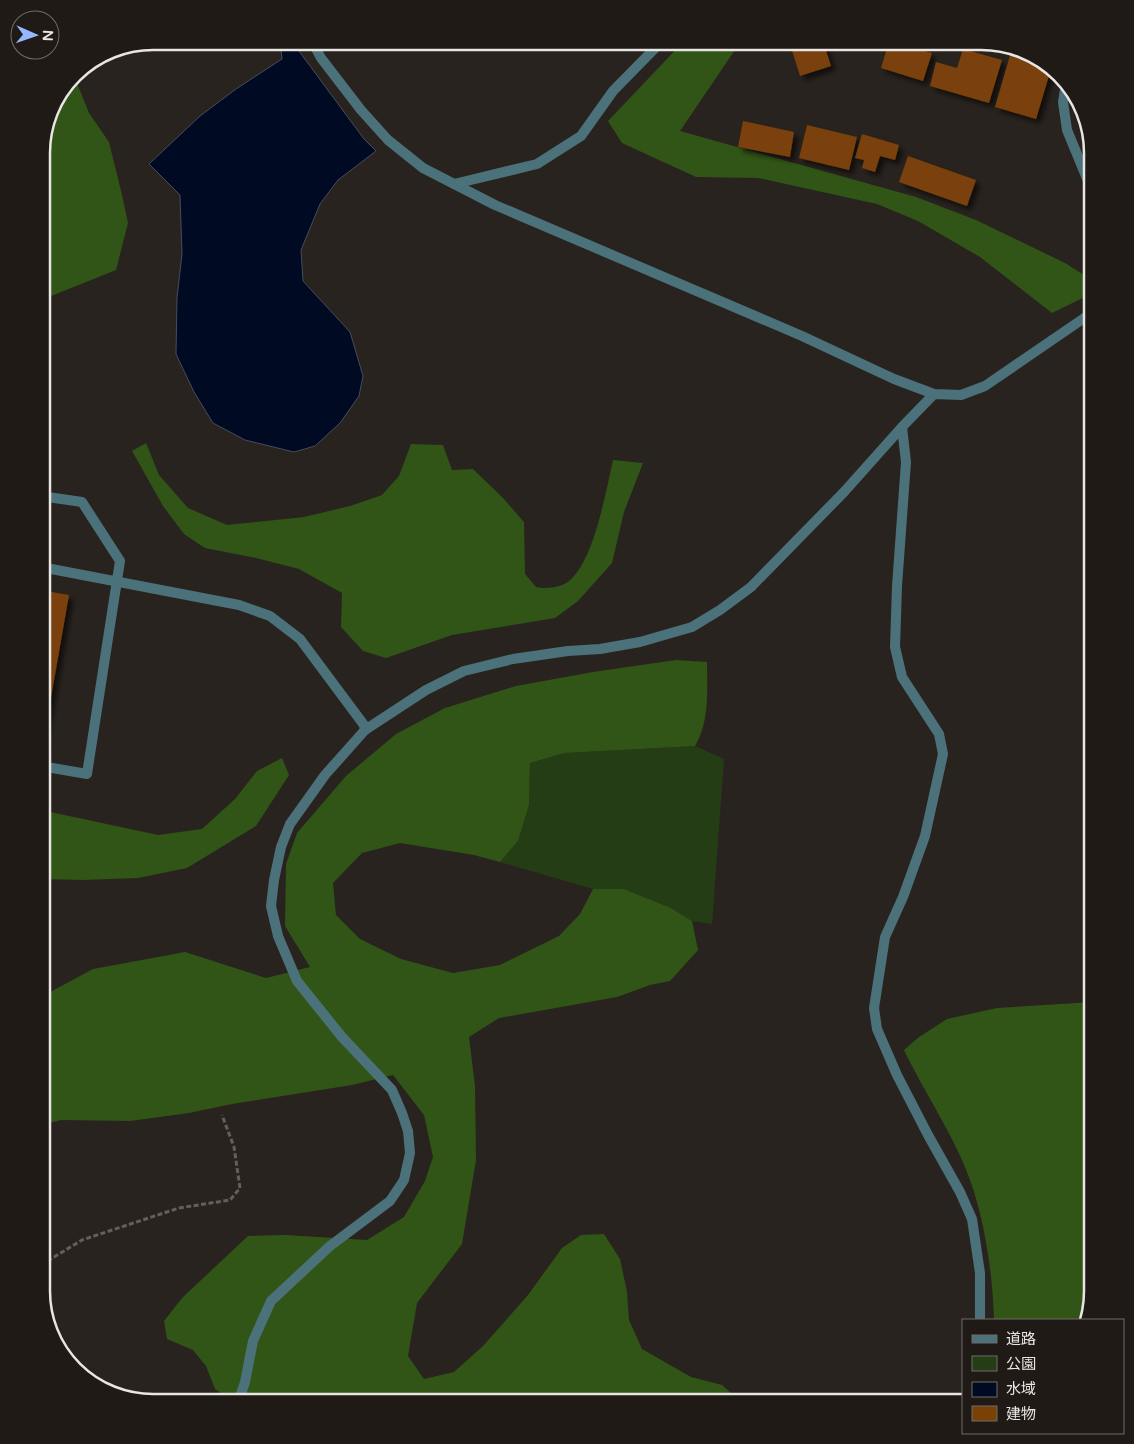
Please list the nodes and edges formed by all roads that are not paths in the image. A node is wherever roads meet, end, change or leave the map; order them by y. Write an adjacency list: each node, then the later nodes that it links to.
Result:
1 (317, 50): 5 (street)
2 (653, 50): 5 (street)
3 (1065, 93): 4 (street)
4 (1084, 171)
5 (454, 184): 7 (street)
6 (1084, 318): 7 (street)
7 (934, 394): 8 (street)
8 (902, 427): 12 (street); 14 (street)
9 (50, 497): 11 (street)
10 (50, 569): 11 (street)
11 (118, 581): 12 (street); 13 (street)
12 (365, 730): 15 (street)
13 (50, 768)
14 (980, 1319)
15 (241, 1394)

